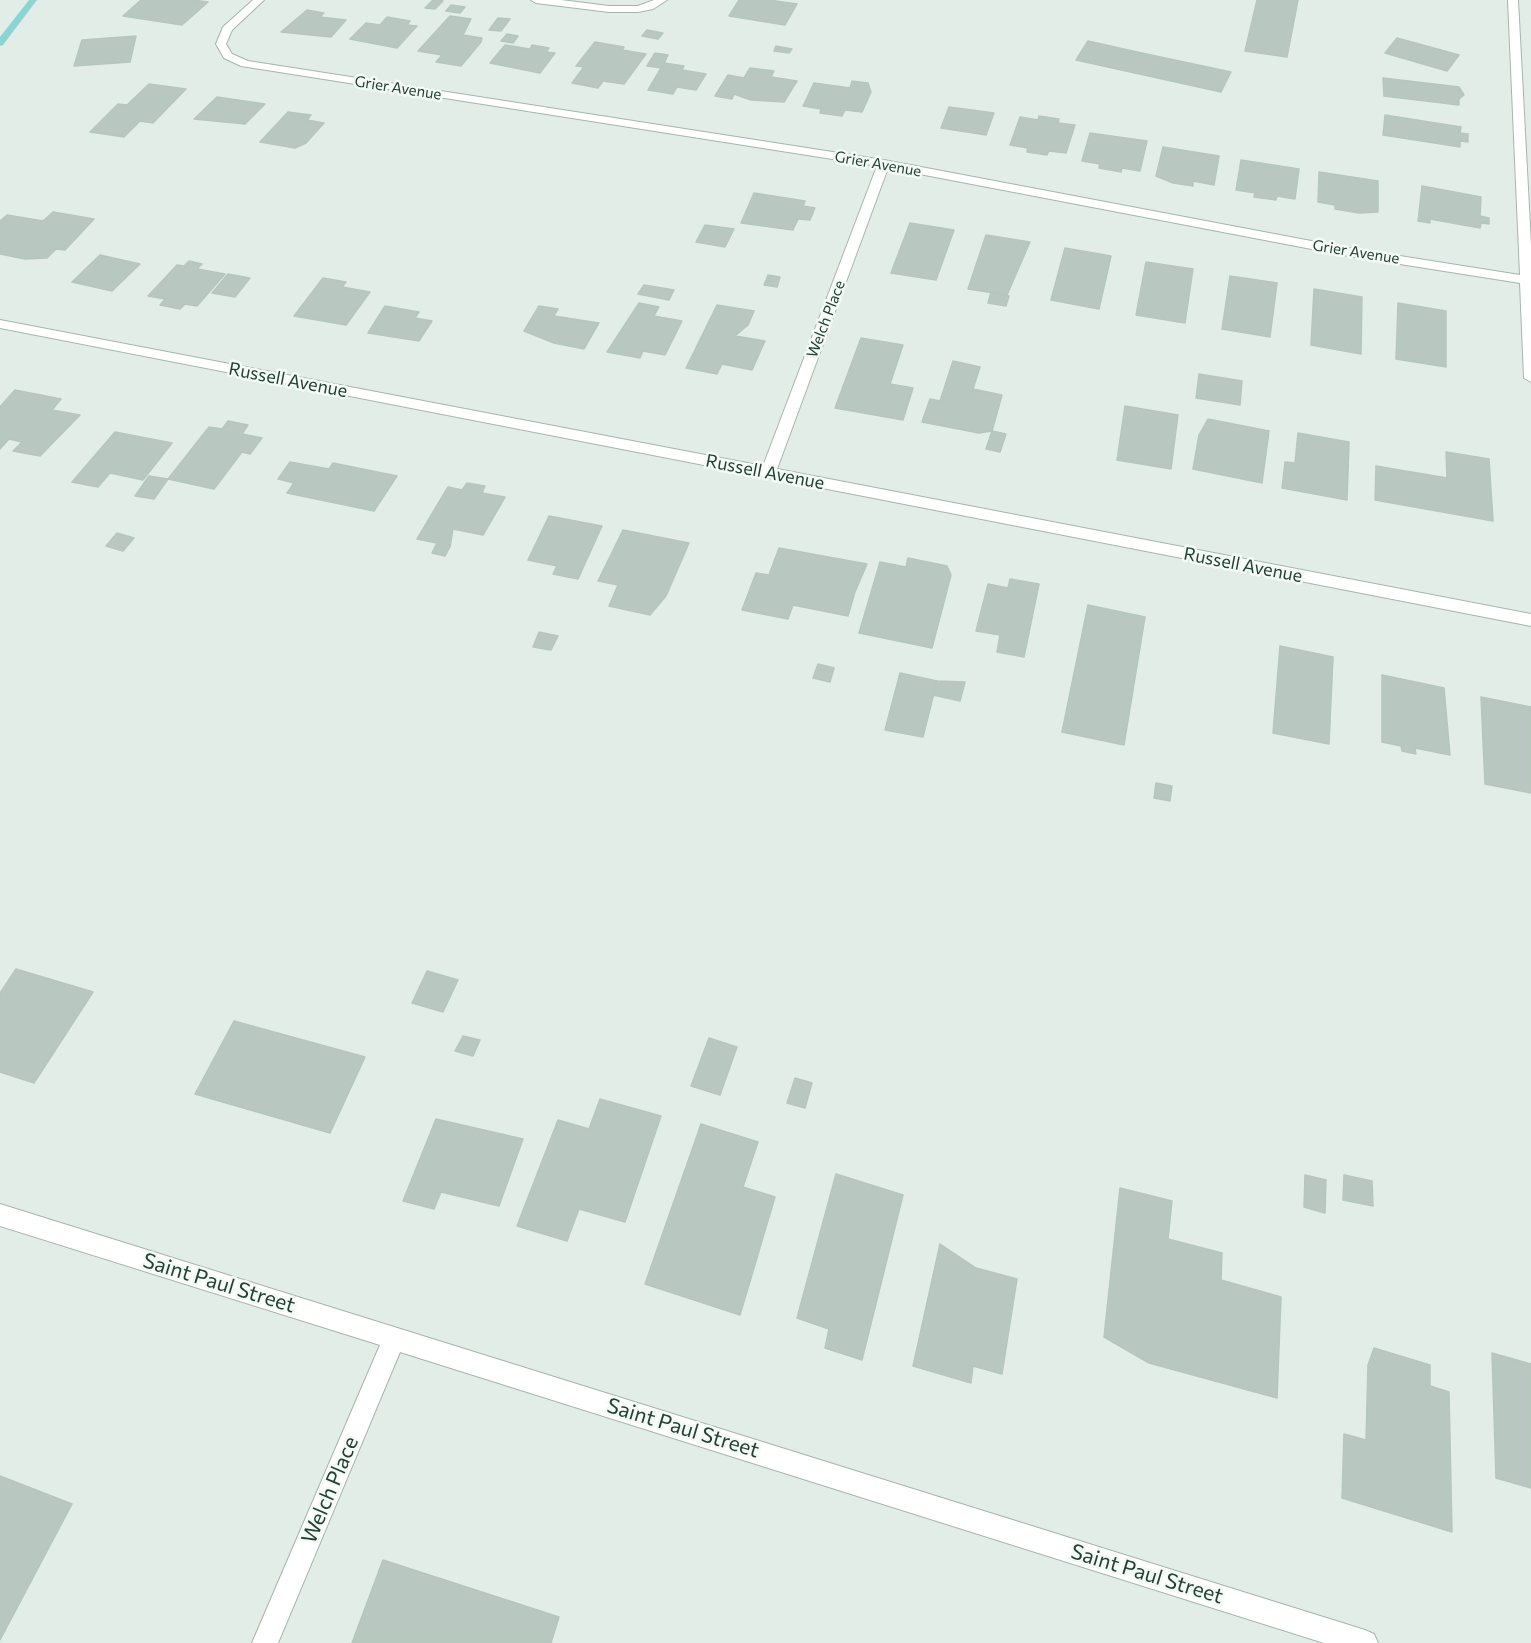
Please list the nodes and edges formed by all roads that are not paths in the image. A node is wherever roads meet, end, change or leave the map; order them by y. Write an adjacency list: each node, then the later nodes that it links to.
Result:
1 (259, 0): 5 (street, Grier Avenue)
2 (536, 0): 3 (street)
3 (662, 0)
4 (1513, 0): 6 (street)
5 (884, 164): 6 (street, Grier Avenue); 9 (street, Welch Place)
6 (1527, 280): 8 (street)
7 (0, 324): 9 (street, Russell Avenue)
8 (1531, 378)
9 (768, 473): 10 (street, Russell Avenue)
10 (1531, 620)
11 (0, 1215): 12 (street, Saint Paul Street)
12 (395, 1337): 13 (street, Welch Place); 14 (street, Saint Paul Street)
13 (266, 1643)
14 (1365, 1643)

